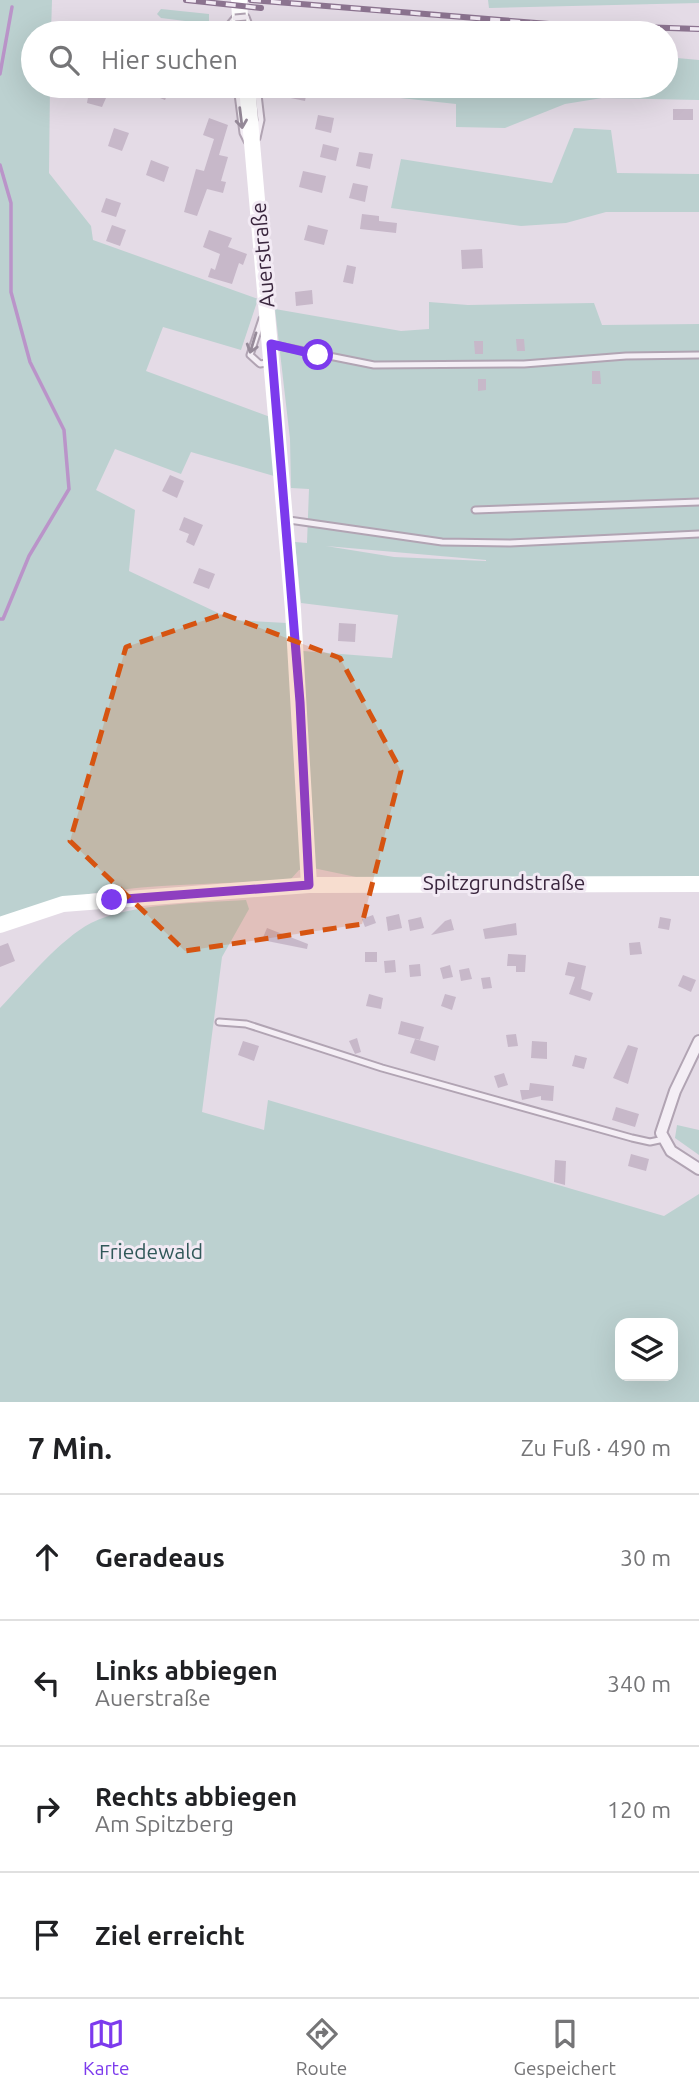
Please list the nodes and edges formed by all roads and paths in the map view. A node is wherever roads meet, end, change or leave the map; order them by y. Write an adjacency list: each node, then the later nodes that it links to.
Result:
1 (239, 0): 3 (street)
2 (232, 21): 4 (lane, bridge)
3 (240, 21)
4 (248, 21)
5 (239, 98): 8 (lane, one-way to 8)
6 (248, 98): 8 (street, Auerstraße)
7 (258, 98): 8 (lane)
8 (253, 145): 9 (street, Auerstraße)
9 (268, 306): 10 (street, Auerstraße); 10 (lane, one-way to 10)
10 (272, 353): 11 (lane); 14 (street, Auerstraße)
11 (699, 355)
12 (699, 502): 13 (lane)
13 (475, 510)
14 (286, 519): 15 (lane); 17 (street, Auerstraße)
15 (699, 534)
16 (699, 884): 17 (street, Spitzgrundstraße)
17 (309, 885): 18 (street, Spitzgrundstraße)
18 (0, 925)
19 (219, 1022): 21 (lane)
20 (699, 1041): 21 (street)
21 (664, 1139): 22 (street)
22 (699, 1169)

